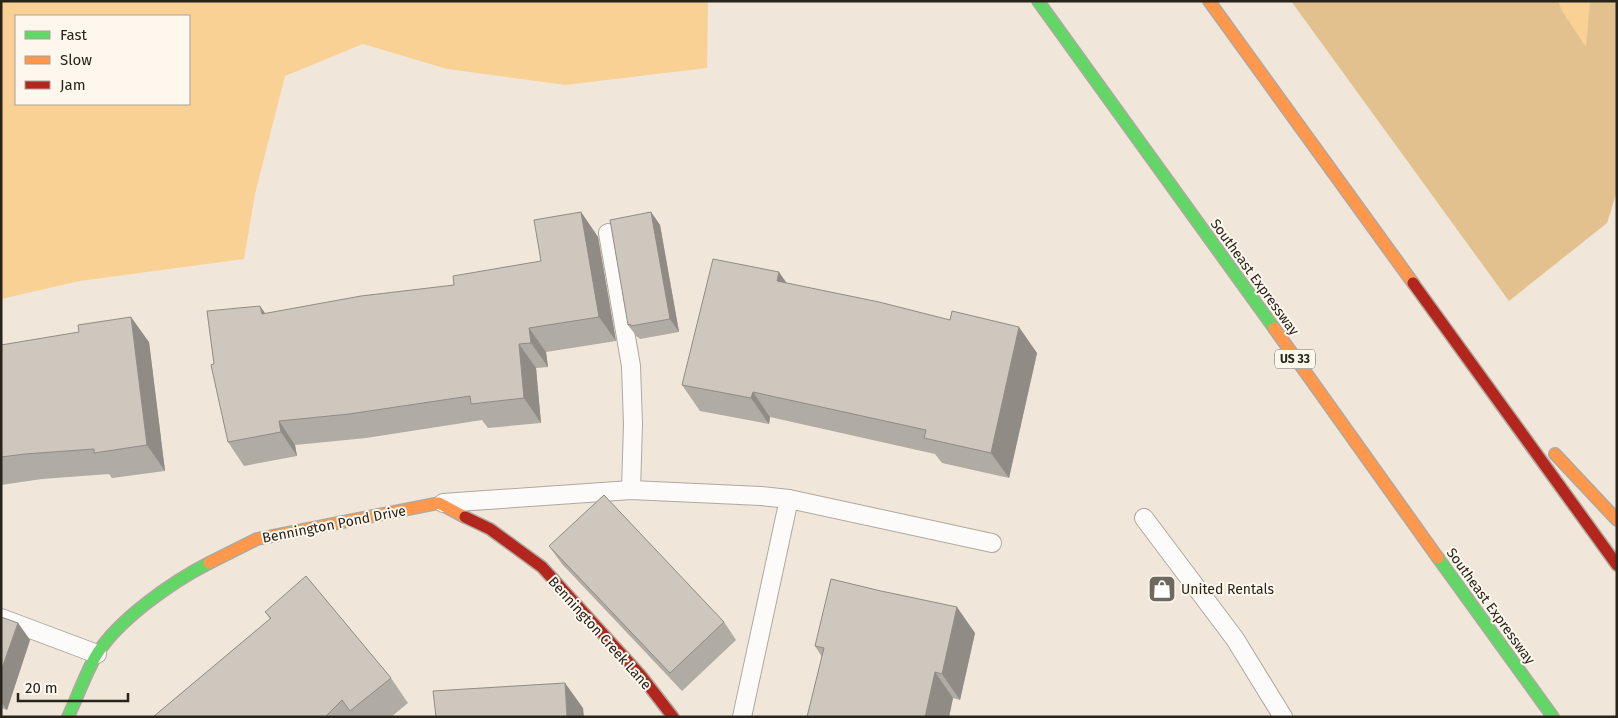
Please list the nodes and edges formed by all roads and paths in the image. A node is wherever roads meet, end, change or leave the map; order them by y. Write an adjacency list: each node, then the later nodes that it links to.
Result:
1 (1038, 1): 20 (main road, Southeast Expressway / US 33)
2 (1209, 1): 4 (main road)
3 (608, 233): 7 (lane)
4 (1477, 370): 5 (main road); 13 (main road)
5 (1537, 435)
6 (1550, 449): 11 (main road)
7 (631, 490): 8 (lane, Bennington Pond Drive); 9 (lane, Bennington Pond Drive)
8 (789, 499): 12 (lane, Bennington Pond Drive); 18 (lane)
9 (438, 503): 15 (main road, Bennington Pond Drive); 17 (main road, Bennington Creek Lane)
10 (1144, 518): 19 (lane)
11 (1617, 520)
12 (992, 543)
13 (1617, 566)
14 (1, 618): 15 (lane)
15 (97, 654): 16 (main road, Bennington Pond Drive)
16 (68, 717)
17 (673, 717)
18 (742, 717)
19 (1283, 717)
20 (1552, 717)

